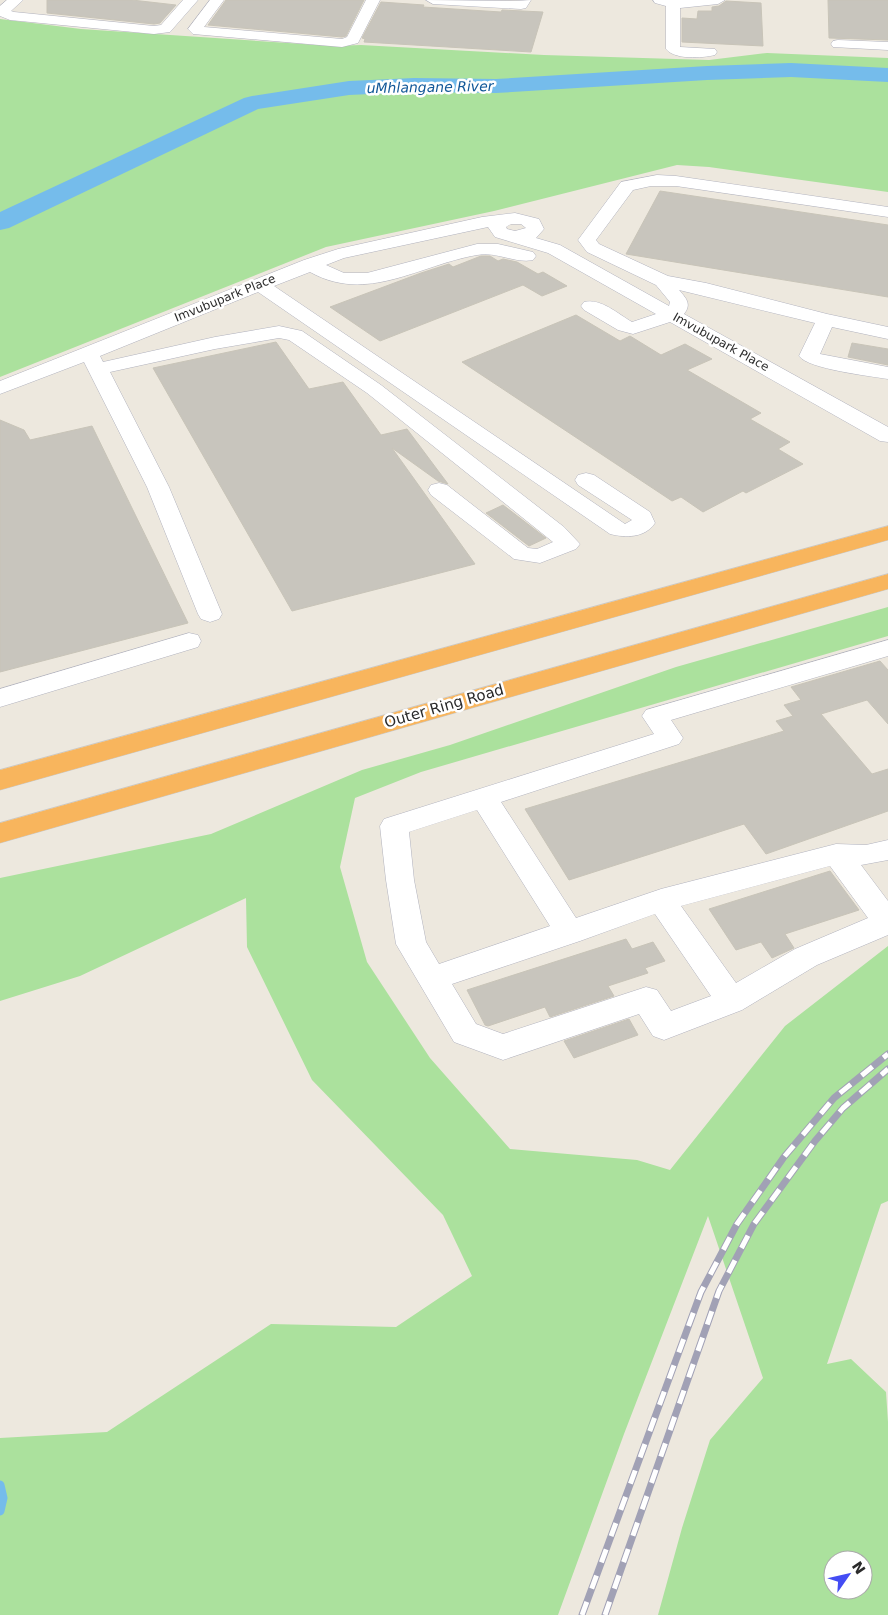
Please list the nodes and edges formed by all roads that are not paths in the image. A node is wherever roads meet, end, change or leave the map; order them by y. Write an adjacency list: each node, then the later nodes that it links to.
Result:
1 (16, 0): 2 (lane)
2 (191, 0)
3 (217, 0): 4 (lane)
4 (373, 0)
5 (433, 0): 6 (lane)
6 (524, 0)
7 (718, 0): 8 (lane)
8 (665, 2): 9 (lane); 12 (lane)
9 (656, 15)
10 (838, 44): 11 (lane)
11 (888, 46)
12 (710, 52)
13 (888, 212): 18 (lane)
14 (510, 229): 15 (lane, Imvubupark Place); 15 (lane, Imvubupark Place); 17 (lane, Imvubupark Place)
15 (554, 249): 21 (lane, Imvubupark Place)
16 (530, 256): 17 (lane)
17 (310, 264): 19 (lane, Imvubupark Place)
18 (663, 281): 21 (lane); 22 (lane)
19 (260, 285): 24 (lane, Imvubupark Place); 28 (lane)
20 (591, 306): 21 (lane)
21 (672, 315): 27 (lane, Imvubupark Place)
22 (826, 320): 23 (lane); 25 (lane)
23 (888, 333)
24 (93, 361): 26 (lane, Imvubupark Place); 29 (lane); 32 (lane)
25 (888, 373)
26 (0, 388)
27 (888, 436)
28 (586, 480)
29 (439, 490)
30 (888, 533): 36 (highway)
31 (888, 581): 38 (highway, Outer Ring Road)
32 (210, 614)
33 (189, 641): 35 (lane)
34 (888, 648): 37 (lane)
35 (0, 698)
36 (0, 780)
37 (484, 798): 43 (lane); 44 (lane)
38 (0, 833)
39 (888, 850): 40 (lane)
40 (836, 854): 41 (lane); 42 (lane)
41 (660, 900): 43 (lane); 45 (lane)
42 (888, 922): 45 (lane)
43 (570, 933): 44 (lane)
44 (432, 979): 45 (lane)
45 (731, 1001)

